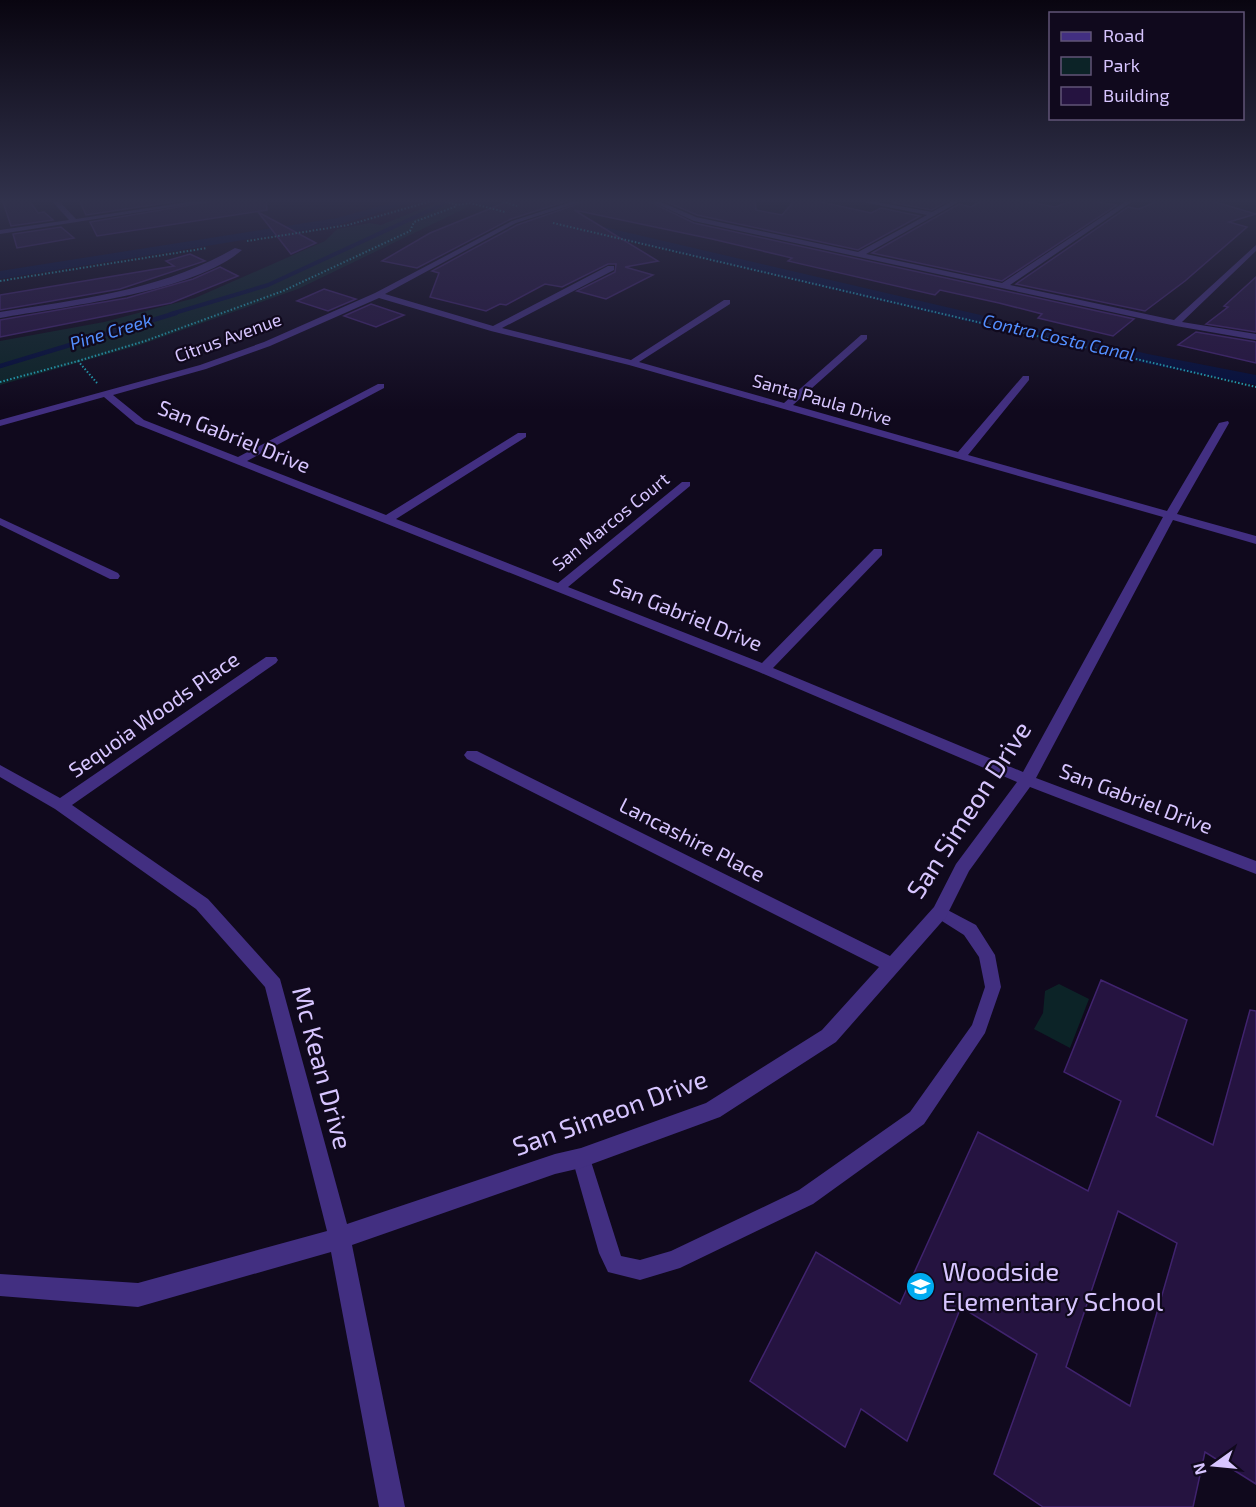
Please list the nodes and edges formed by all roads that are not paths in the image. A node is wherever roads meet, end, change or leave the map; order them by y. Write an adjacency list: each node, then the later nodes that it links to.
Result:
1 (198, 269): 10 (street)
2 (427, 269): 8 (street, Citrus Avenue)
3 (608, 269): 12 (street)
4 (931, 269): 7 (street)
5 (1028, 269): 7 (street)
6 (1232, 269): 11 (street)
7 (1004, 285): 11 (street)
8 (378, 295): 12 (street, Santa Paula Drive); 18 (street, Citrus Avenue)
9 (727, 302): 15 (street)
10 (0, 315)
11 (1176, 323): 14 (street)
12 (494, 328): 15 (street, Santa Paula Drive)
13 (864, 337): 19 (street)
14 (1256, 337)
15 (632, 363): 19 (street, Santa Paula Drive)
16 (1026, 378): 23 (street)
17 (381, 386): 24 (street)
18 (106, 394): 20 (street, Citrus Avenue); 24 (street, San Gabriel Drive)
19 (785, 407): 23 (street, Santa Paula Drive)
20 (0, 423)
21 (1224, 423): 26 (street, San Simeon Drive)
22 (522, 435): 27 (street)
23 (961, 456): 26 (street, Santa Paula Drive)
24 (239, 461): 27 (street, San Gabriel Drive)
25 (686, 484): 32 (street, San Marcos Court)
26 (1169, 517): 29 (street, Santa Paula Drive); 37 (street, San Simeon Drive)
27 (387, 520): 32 (street, San Gabriel Drive)
28 (0, 521): 31 (street)
29 (1256, 540)
30 (878, 552): 34 (street)
31 (114, 576)
32 (559, 588): 34 (street, San Gabriel Drive)
33 (271, 660): 38 (street, Sequoia Woods Place)
34 (764, 669): 37 (street, San Gabriel Drive)
35 (472, 755): 41 (street, Lancashire Place)
36 (0, 770): 38 (street, Mc Kean Drive)
37 (1027, 780): 39 (street, San Gabriel Drive); 40 (street, San Simeon Drive)
38 (61, 805): 43 (street, Mc Kean Drive)
39 (1256, 868)
40 (940, 912): 41 (street, San Simeon Drive); 42 (lane)
41 (891, 965): 42 (street, San Simeon Drive)
42 (581, 1158): 43 (street, San Simeon Drive)
43 (340, 1238): 44 (street, San Simeon Drive); 45 (street, Mc Kean Drive)
44 (0, 1286)
45 (392, 1507)

